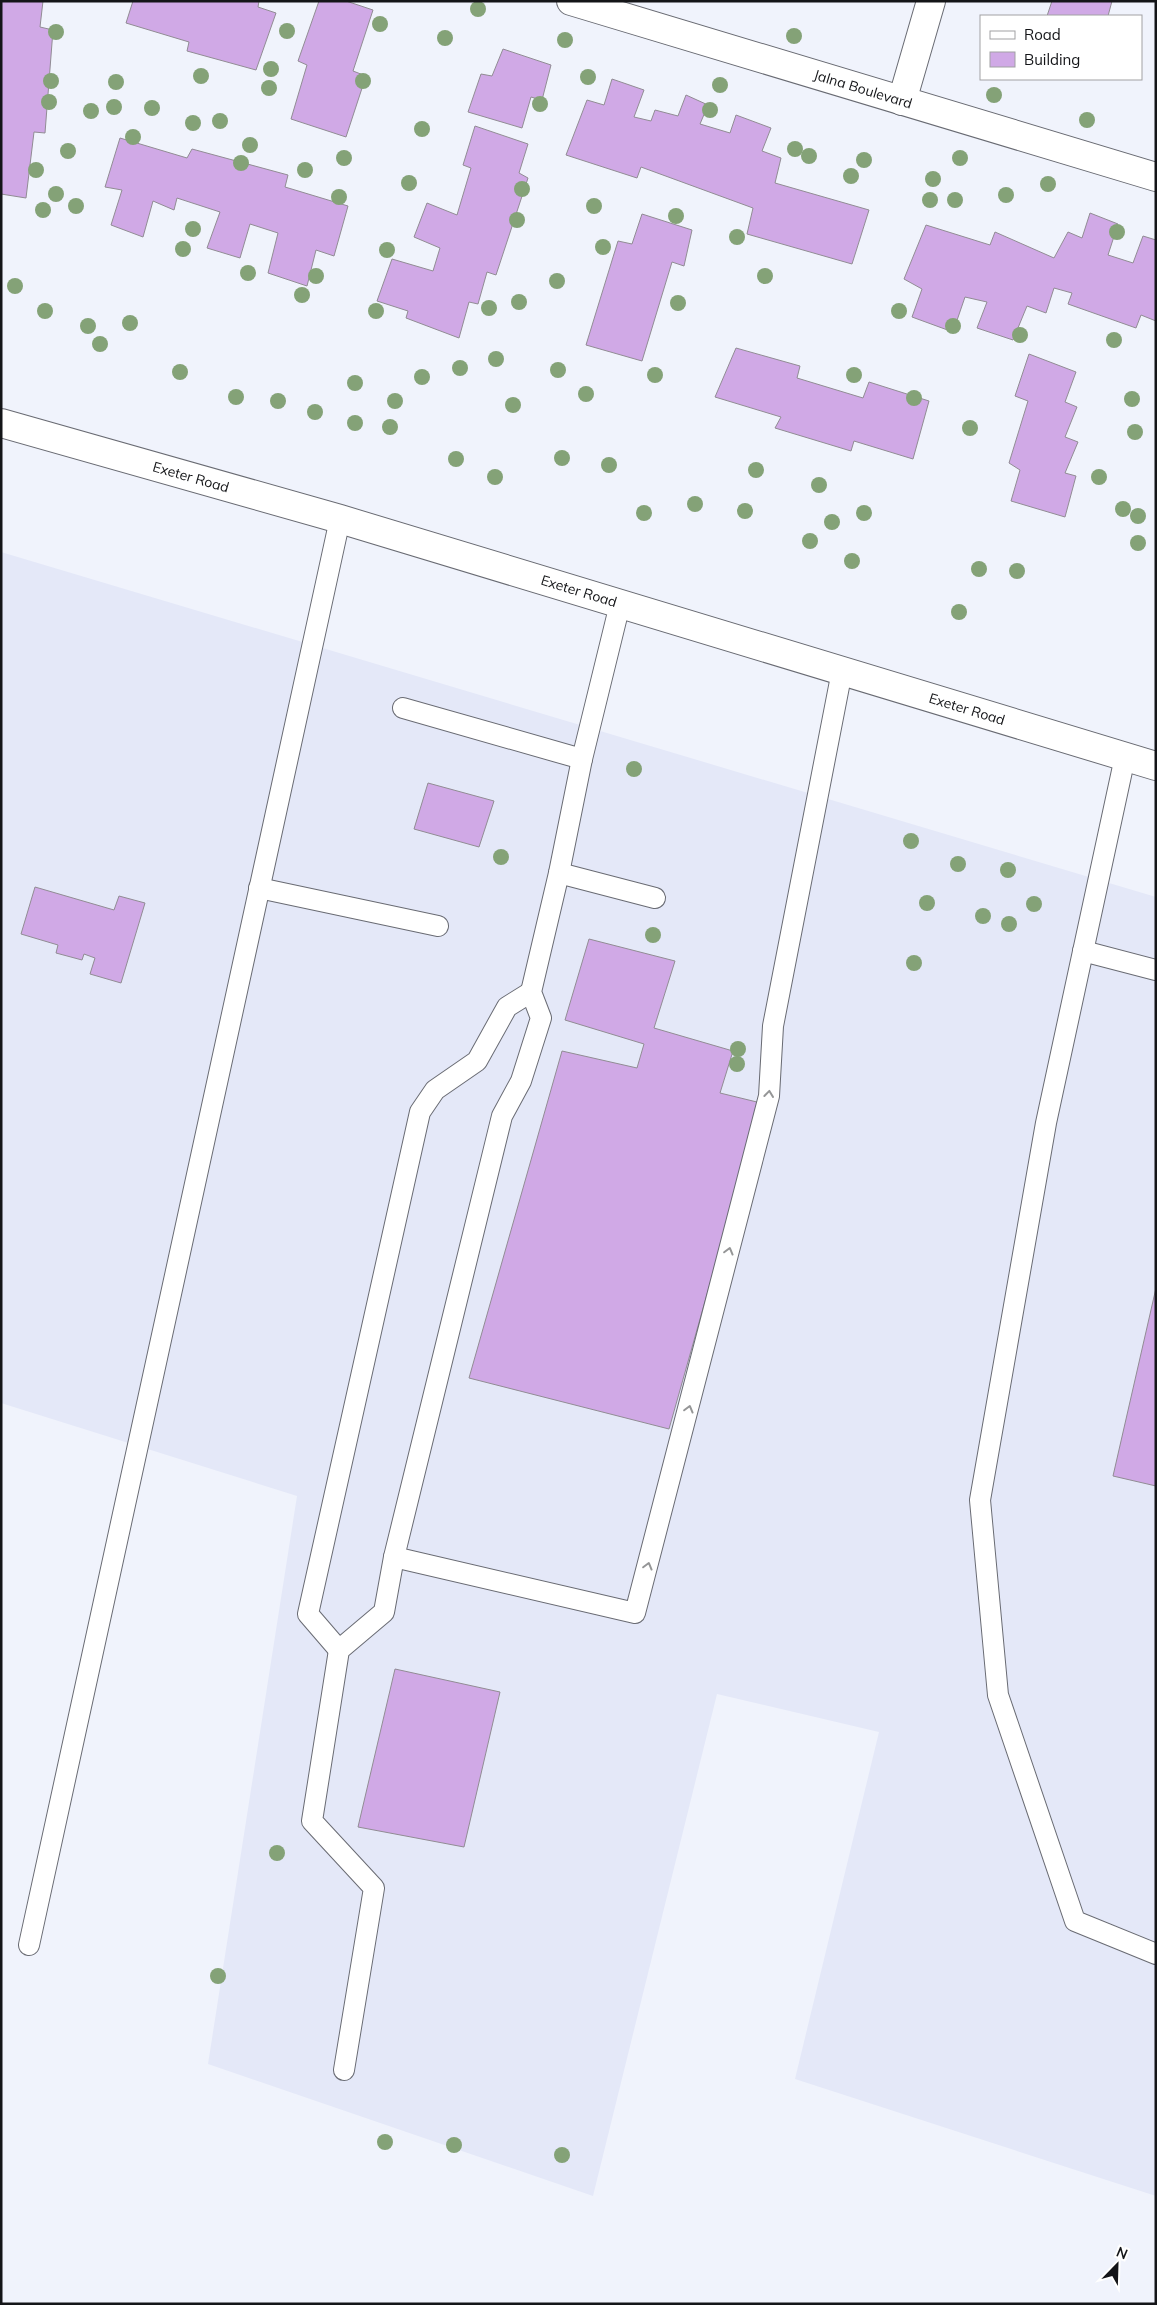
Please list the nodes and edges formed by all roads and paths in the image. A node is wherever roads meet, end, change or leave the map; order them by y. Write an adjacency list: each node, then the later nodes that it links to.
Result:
1 (571, 1): 3 (main road, Jalna Boulevard)
2 (931, 1): 3 (main road)
3 (902, 101): 4 (main road, Jalna Boulevard)
4 (1156, 177)
5 (1, 423): 6 (main road, Exeter Road)
6 (340, 519): 7 (main road, Exeter Road); 14 (lane)
7 (620, 604): 8 (main road, Exeter Road); 11 (lane)
8 (842, 671): 10 (main road, Exeter Road); 20 (lane, one-way to 8)
9 (403, 708): 11 (lane)
10 (1125, 757): 12 (main road, Exeter Road); 17 (lane)
11 (582, 758): 13 (lane)
12 (1156, 766)
13 (559, 873): 15 (lane); 19 (lane)
14 (260, 888): 16 (lane); 22 (lane)
15 (655, 898)
16 (438, 926)
17 (1083, 951): 18 (lane); 23 (lane)
18 (1156, 970)
19 (531, 992): 20 (lane); 21 (lane)
20 (394, 1557): 21 (lane)
21 (339, 1650): 24 (lane)
22 (29, 1945)
23 (1156, 1954)
24 (344, 2070)

